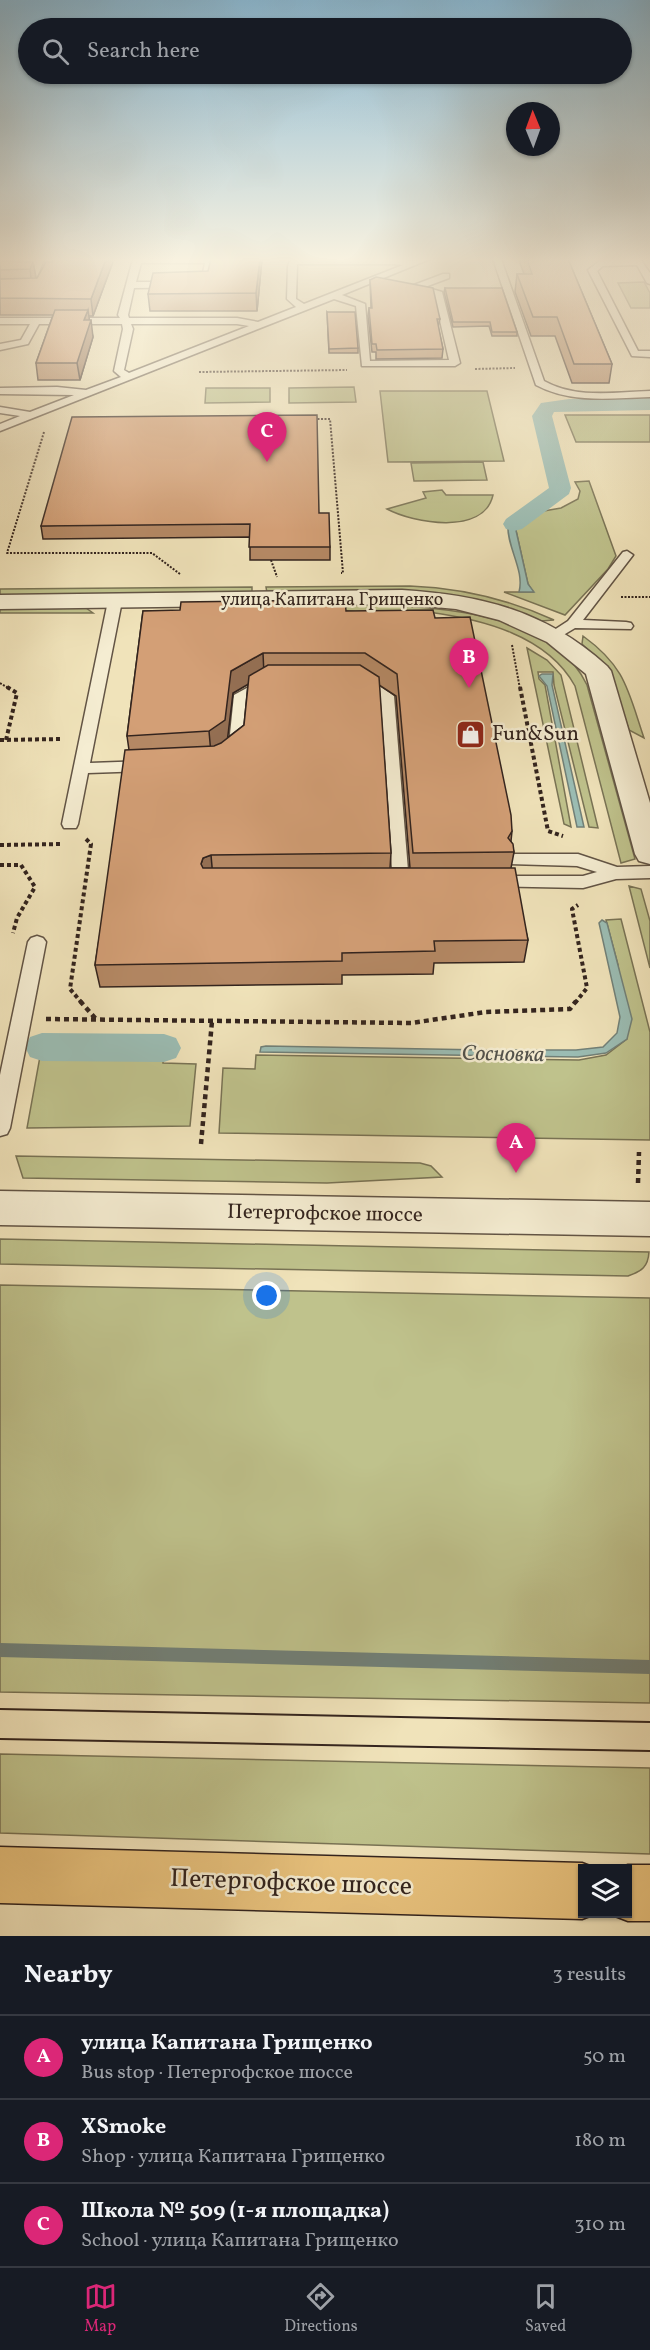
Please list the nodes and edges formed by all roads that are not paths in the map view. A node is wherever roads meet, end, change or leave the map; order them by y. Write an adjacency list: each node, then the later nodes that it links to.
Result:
1 (124, 349): 8 (lane)
2 (199, 349): 8 (lane)
3 (364, 349): 4 (lane)
4 (452, 349)
5 (528, 349): 11 (lane)
6 (633, 349): 7 (lane)
7 (650, 354)
8 (130, 378): 10 (lane)
9 (0, 391): 10 (lane)
10 (88, 394): 13 (lane)
11 (650, 394)
12 (0, 411): 13 (lane)
13 (30, 416): 14 (lane)
14 (0, 428)
15 (627, 555): 19 (lane)
16 (115, 601): 17 (street, улица Капитана Грищенко); 19 (street, улица Капитана Грищенко); 24 (lane)
17 (0, 602)
18 (626, 627): 19 (lane)
19 (564, 629): 26 (street, улица Капитана Грищенко)
20 (287, 681): 22 (lane)
21 (341, 681): 31 (lane)
22 (216, 761)
23 (158, 765): 24 (lane)
24 (82, 768): 25 (lane)
25 (75, 828)
26 (650, 854)
27 (515, 860): 29 (lane)
28 (650, 872): 29 (lane)
29 (616, 873): 30 (lane)
30 (472, 882)
31 (401, 883)
32 (37, 942): 33 (lane)
33 (0, 1128)
34 (0, 1208): 35 (street, Петергофское шоссе)
35 (650, 1219)
36 (0, 1875): 37 (main road, Петергофское шоссе)
37 (578, 1891)
38 (632, 1893): 39 (main road)
39 (650, 1893)

